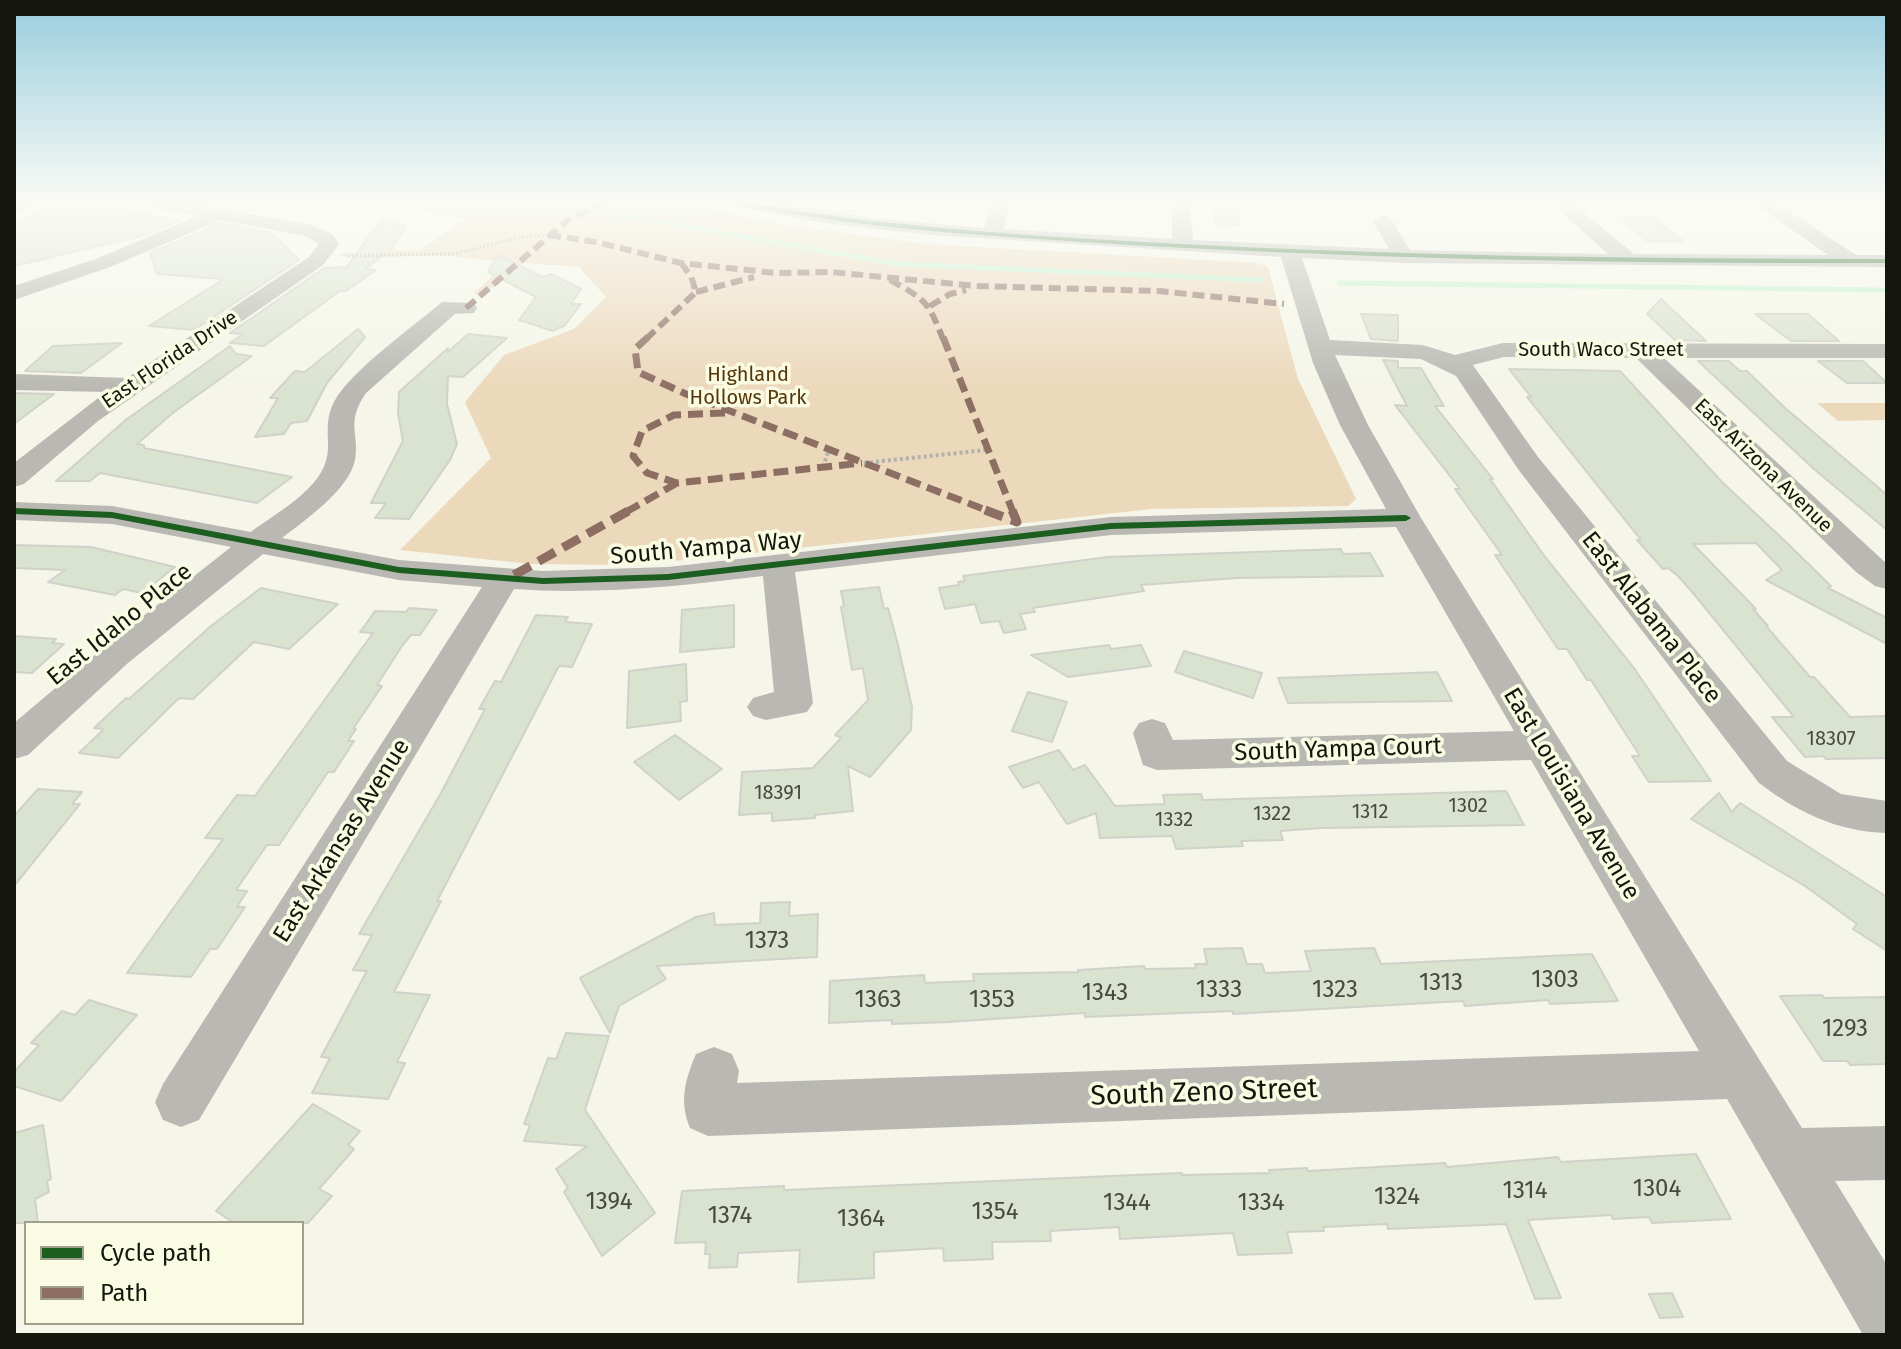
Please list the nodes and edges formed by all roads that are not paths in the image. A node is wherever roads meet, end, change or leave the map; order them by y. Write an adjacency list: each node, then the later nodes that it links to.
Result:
1 (100, 264): 4 (street)
2 (310, 264): 11 (street, East Florida Drive)
3 (1294, 264): 6 (street, East Louisiana Avenue)
4 (14, 293)
5 (466, 308): 15 (street, East Idaho Place)
6 (1320, 347): 9 (street); 14 (street, East Louisiana Avenue)
7 (1642, 350): 8 (street, South Waco Street); 9 (street, South Waco Street); 17 (street, East Arizona Avenue)
8 (1887, 351)
9 (1454, 363): 23 (street, East Alabama Place)
10 (14, 382): 11 (street)
11 (131, 386): 12 (street, East Florida Drive)
12 (14, 478)
13 (14, 511): 15 (street, South Yampa Way)
14 (1406, 518): 16 (street, South Yampa Way); 22 (street, East Louisiana Avenue)
15 (257, 543): 18 (street, South Yampa Way); 21 (street, East Idaho Place)
16 (778, 565): 18 (street, South Yampa Way); 19 (street)
17 (1887, 579)
18 (503, 580): 26 (street, East Arkansas Avenue)
19 (766, 707)
20 (1152, 733): 22 (street, South Yampa Court)
21 (19, 734)
22 (1542, 745): 25 (street, East Louisiana Avenue)
23 (1887, 817)
24 (714, 1071): 25 (street, South Zeno Street)
25 (1740, 1074): 28 (street, East Louisiana Avenue)
26 (181, 1102)
27 (1887, 1153): 28 (street)
28 (1789, 1155): 29 (street, East Louisiana Avenue)
29 (1887, 1319)

